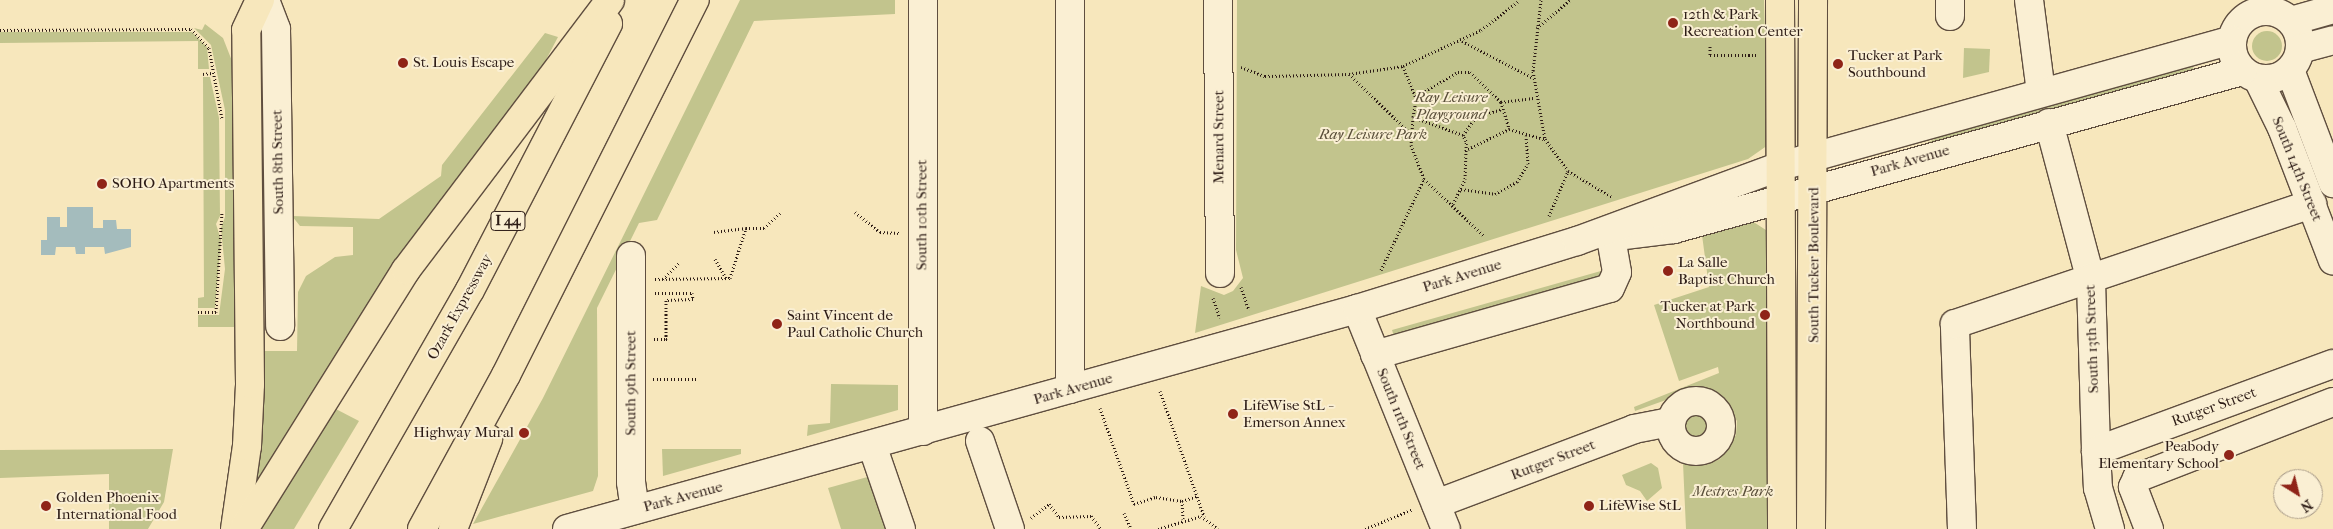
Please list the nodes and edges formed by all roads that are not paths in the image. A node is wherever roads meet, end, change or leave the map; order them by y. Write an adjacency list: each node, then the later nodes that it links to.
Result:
1 (260, 0): 47 (main road)
2 (265, 0): 33 (street, South 8th Street)
3 (610, 0): 48 (main road)
4 (620, 0): 49 (main road, Ozark Expressway / I 44)
5 (695, 0): 43 (main road)
6 (924, 0): 39 (street, South 10th Street)
7 (1070, 0): 36 (street)
8 (1218, 0): 31 (street, Menard Street)
9 (1780, 0): 21 (main road)
10 (1813, 0): 20 (main road, South Tucker Boulevard)
11 (2029, 0): 18 (street)
12 (2333, 9): 13 (street)
13 (2276, 10): 14 (street); 16 (street)
14 (2236, 21): 17 (street); 18 (street, Park Avenue)
15 (2333, 40): 16 (street)
16 (2295, 59): 17 (street); 22 (street, South 14th Street)
17 (2250, 75): 19 (street, Park Avenue); 25 (street, South 14th Street)
18 (2041, 92): 20 (street, Park Avenue)
19 (2049, 123): 23 (street, Park Avenue); 30 (street, South 13th Street)
20 (1814, 156): 21 (street, Park Avenue); 23 (main road, South Tucker Boulevard)
21 (1781, 166): 24 (main road); 27 (street, Park Avenue)
22 (2333, 183)
23 (1815, 188): 24 (street, Park Avenue); 56 (main road, South Tucker Boulevard)
24 (1781, 197): 26 (street, Park Avenue); 55 (main road)
25 (2312, 204): 29 (street, South 14th Street); 30 (street)
26 (1612, 237): 27 (street, Park Avenue); 34 (street)
27 (1576, 241): 32 (street, Park Avenue)
28 (631, 256): 45 (street, South 9th Street)
29 (2333, 261)
30 (2090, 281): 42 (street, South 13th Street); 57 (street)
31 (1225, 286)
32 (1357, 309): 34 (street, South 11th Street); 36 (street, Park Avenue)
33 (280, 326)
34 (1375, 355): 44 (street, South 11th Street)
35 (2333, 364): 42 (street, Rutger Street)
36 (1070, 389): 39 (street, Park Avenue)
37 (2333, 402): 59 (street)
38 (1671, 422): 44 (street, Rutger Street)
39 (923, 430): 41 (street, Park Avenue)
40 (980, 441): 46 (street)
41 (872, 445): 45 (street, Park Avenue); 53 (street)
42 (2096, 451): 58 (street, South 13th Street)
43 (471, 460): 50 (main road); 51 (main road)
44 (1425, 506): 54 (street, South 11th Street)
45 (635, 510): 52 (street, Park Avenue)
46 (1010, 528)
47 (235, 529)
48 (244, 529)
49 (333, 529)
50 (422, 529)
51 (453, 529)
52 (567, 529)
53 (901, 529)
54 (1446, 529)
55 (1782, 529)
56 (1811, 529)
57 (1962, 529)
58 (2110, 529)
59 (2149, 529)

